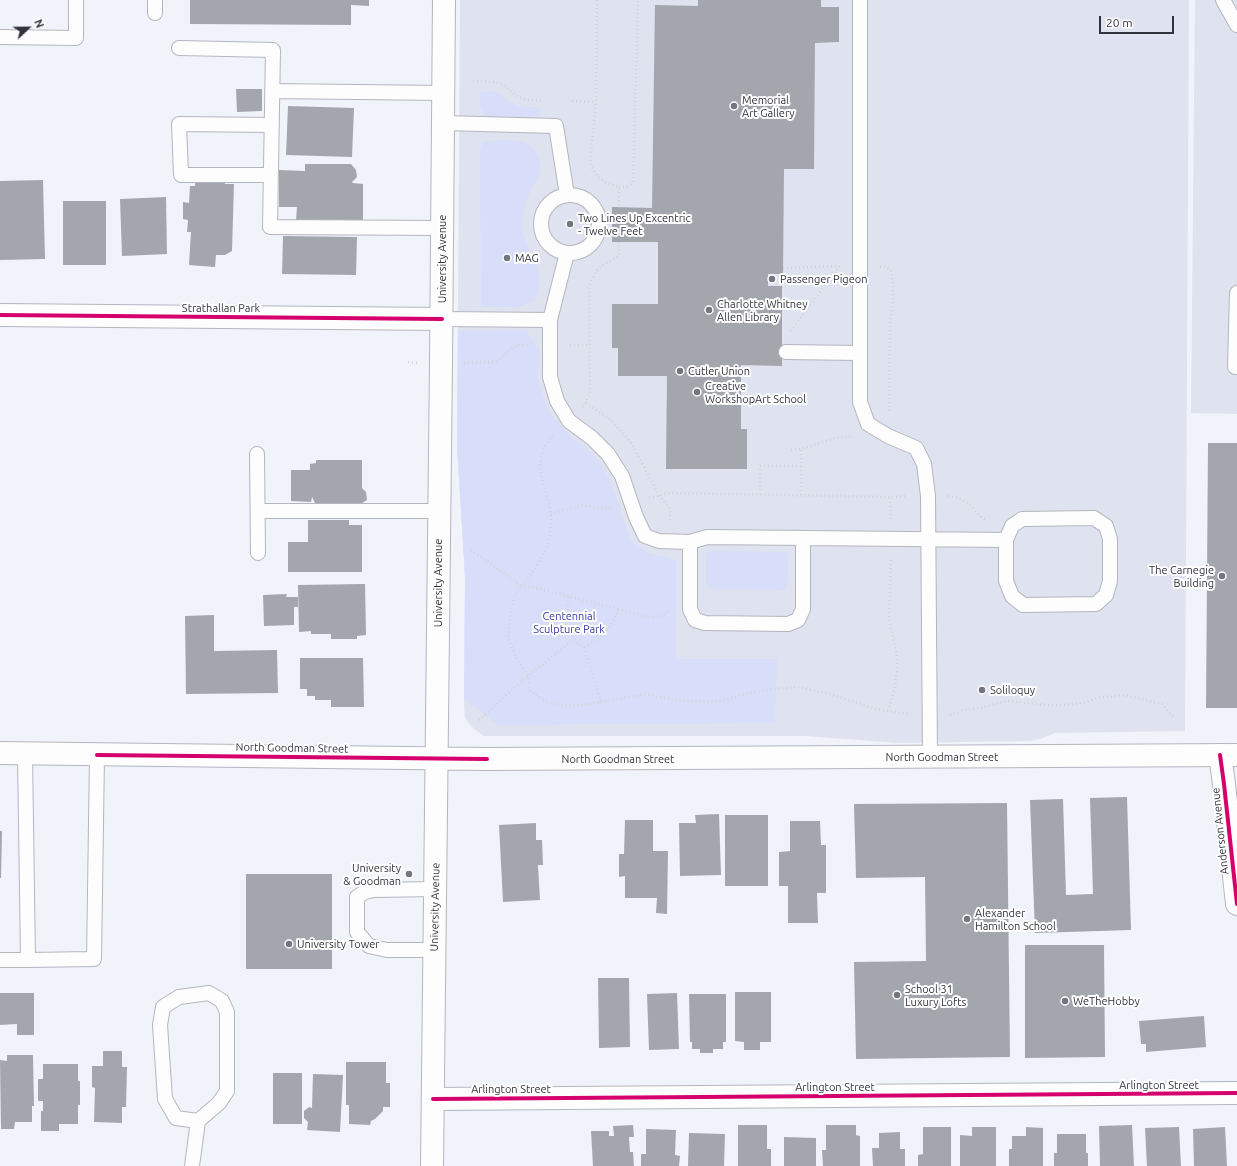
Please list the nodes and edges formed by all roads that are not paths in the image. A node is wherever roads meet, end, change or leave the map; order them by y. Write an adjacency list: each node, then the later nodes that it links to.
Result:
1 (76, 0): 6 (lane)
2 (444, 0): 9 (main road, University Avenue)
3 (860, 0): 21 (lane)
4 (1223, 0): 5 (lane)
5 (1237, 25)
6 (0, 37)
7 (179, 48): 8 (lane)
8 (272, 91): 9 (lane); 11 (lane)
9 (443, 93): 10 (main road, University Avenue)
10 (443, 123): 13 (lane); 14 (main road, University Avenue)
11 (272, 125): 12 (lane); 12 (lane)
12 (271, 175): 14 (lane)
13 (567, 194): 15 (lane); 15 (lane)
14 (442, 228): 18 (main road, University Avenue)
15 (567, 253): 19 (lane)
16 (1237, 293): 22 (lane)
17 (0, 315): 18 (main road, Strathallan Park)
18 (442, 319): 19 (lane); 25 (main road, University Avenue)
19 (550, 320): 29 (lane)
20 (786, 352): 21 (lane)
21 (859, 353): 27 (lane)
22 (1235, 367)
23 (257, 454): 24 (lane)
24 (258, 510): 25 (lane); 30 (lane)
25 (439, 511): 36 (main road, University Avenue)
26 (803, 538): 27 (lane); 29 (lane); 29 (lane)
27 (928, 539): 28 (lane); 35 (lane)
28 (1006, 540): 28 (lane)
29 (690, 542)
30 (258, 553)
31 (0, 753): 32 (main road, North Goodman Street)
32 (25, 754): 33 (main road, North Goodman Street); 41 (lane)
33 (97, 755): 36 (main road, North Goodman Street); 41 (lane)
34 (1228, 755): 35 (main road, North Goodman Street); 38 (main road, Anderson Avenue)
35 (930, 757): 36 (main road, North Goodman Street)
36 (437, 759): 37 (main road, University Avenue)
37 (436, 889): 39 (main road, University Avenue); 39 (lane)
38 (1237, 904)
39 (435, 950): 43 (main road, University Avenue)
40 (0, 960): 41 (lane)
41 (28, 960)
42 (1237, 1094): 43 (main road, Arlington Street)
43 (433, 1099): 46 (main road, University Avenue)
44 (198, 1121): 44 (lane); 45 (lane)
45 (192, 1166)
46 (432, 1166)

